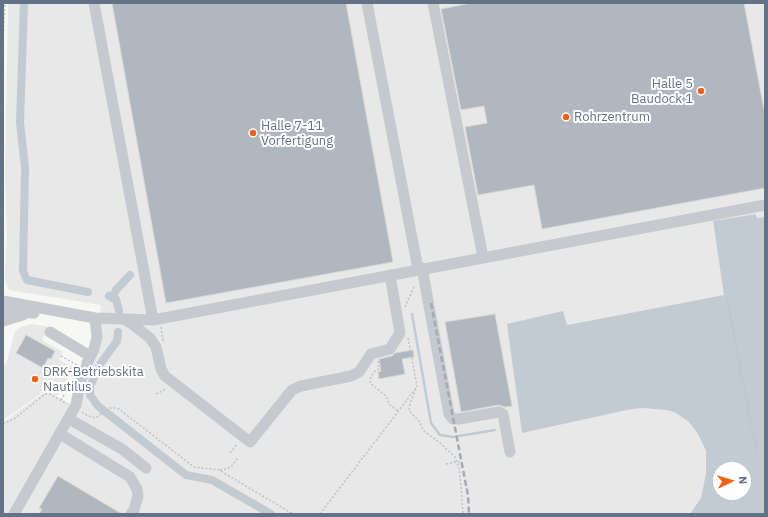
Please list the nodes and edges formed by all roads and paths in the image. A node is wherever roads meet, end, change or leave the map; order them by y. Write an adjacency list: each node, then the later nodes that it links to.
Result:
1 (5, 3): 5 (path)
2 (94, 3): 21 (lane)
3 (366, 3): 10 (lane)
4 (433, 3): 9 (lane)
5 (3, 39)
6 (3, 203): 8 (path)
7 (765, 205): 9 (lane)
8 (3, 240)
9 (483, 257): 10 (lane)
10 (420, 269): 11 (lane); 37 (lane)
11 (390, 274): 21 (lane); 26 (lane)
12 (416, 283): 16 (path)
13 (727, 297): 38 (path)
14 (3, 301): 18 (lane)
15 (3, 311): 17 (lane)
16 (403, 312)
17 (35, 313): 18 (lane); 22 (lane)
18 (69, 313): 19 (lane)
19 (95, 318): 20 (lane); 28 (lane)
20 (123, 319): 21 (lane); 26 (lane)
21 (152, 320): 25 (path)
22 (3, 321)
23 (50, 332): 28 (lane)
24 (407, 334): 31 (path)
25 (164, 342)
26 (376, 352): 33 (path)
27 (61, 356): 29 (path)
28 (92, 360): 30 (path); 32 (lane)
29 (79, 366)
30 (112, 372)
31 (417, 386): 33 (path); 41 (path)
32 (75, 408): 34 (lane); 35 (path); 44 (path)
33 (398, 411): 48 (path)
34 (69, 419): 36 (lane); 43 (lane)
35 (3, 424)
36 (60, 434): 45 (lane); 46 (lane)
37 (510, 452)
38 (757, 455)
39 (238, 458): 44 (path)
40 (461, 461): 41 (path)
41 (457, 462): 42 (path); 49 (path)
42 (446, 464)
43 (146, 468)
44 (219, 470): 47 (path)
45 (14, 514)
46 (131, 514)
47 (293, 514)
48 (320, 514)
49 (464, 514)

